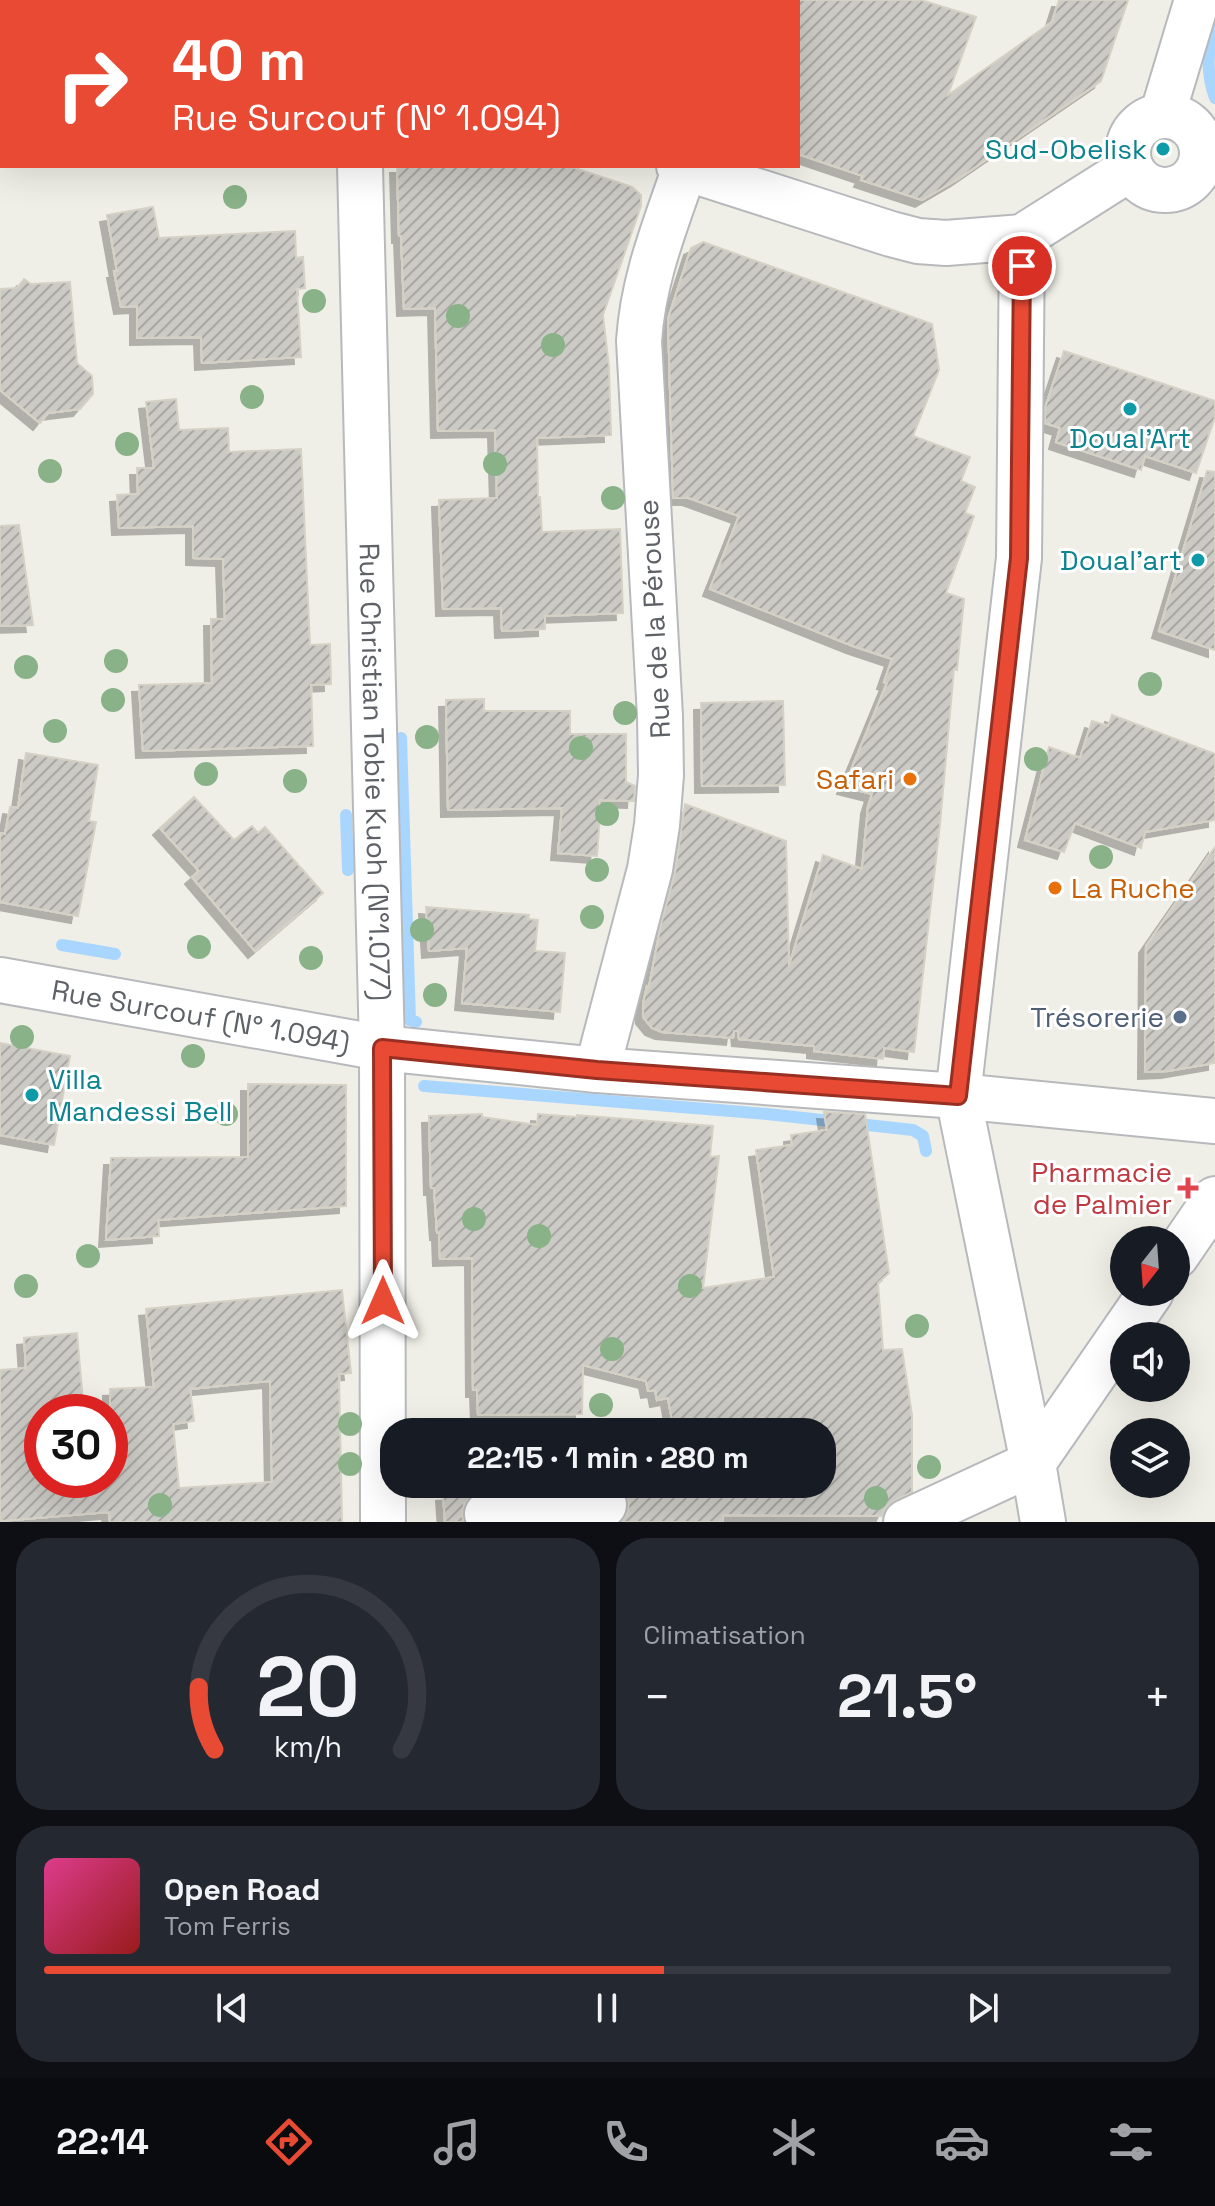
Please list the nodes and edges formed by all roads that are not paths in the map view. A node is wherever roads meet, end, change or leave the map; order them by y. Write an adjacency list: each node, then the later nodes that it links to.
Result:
1 (1197, 0): 2 (street)
2 (1162, 116): 6 (street); 7 (street)
3 (360, 168): 10 (street, Rue Christian Tobie Kuoh (N°1.077))
4 (682, 168): 11 (street, Rue de la Pérouse)
5 (685, 168): 8 (street)
6 (1131, 168): 7 (street); 8 (street)
7 (1207, 177)
8 (1022, 237): 12 (street)
9 (0, 980): 10 (street, Rue Surcouf (N° 1.094))
10 (382, 1048): 11 (street, Rue Surcouf (N° 1.094)); 20 (street, Rue Christian Tobie Kuoh (N°1.077))
11 (597, 1070): 12 (street, Rue Surcouf (N° 1.094))
12 (958, 1096): 13 (street, Rue Surcouf (N° 1.094)); 17 (street)
13 (1215, 1121)
14 (1215, 1199): 15 (street)
15 (1190, 1236)
16 (1141, 1306): 17 (street)
17 (1033, 1463): 21 (street); 22 (street)
18 (604, 1504): 19 (street)
19 (487, 1514)
20 (383, 1522)
21 (906, 1522)
22 (1043, 1522)

